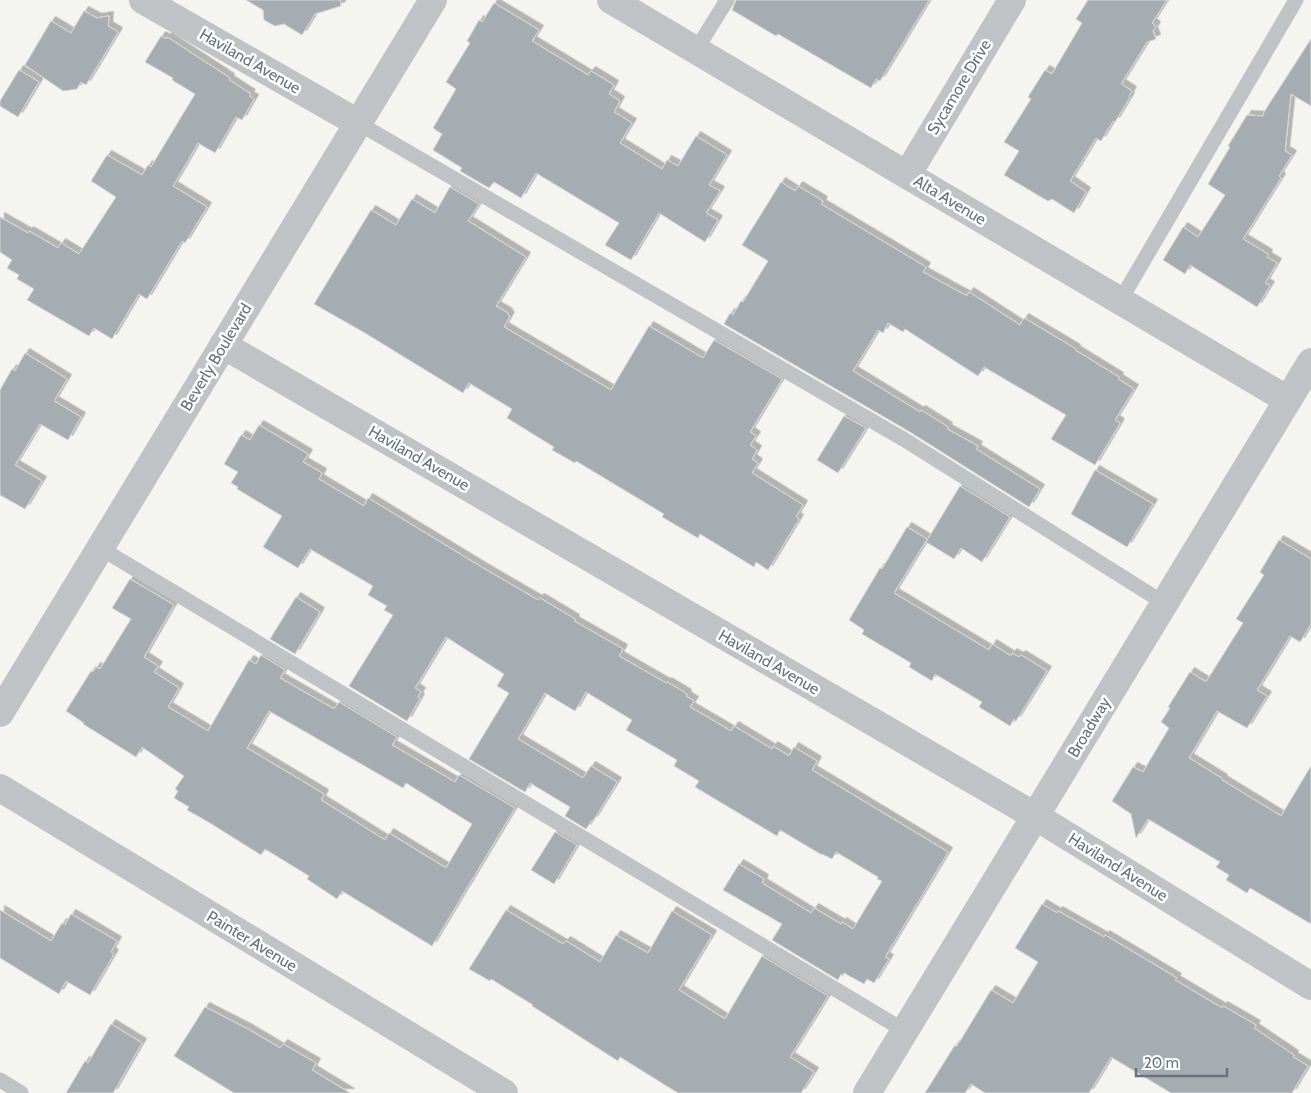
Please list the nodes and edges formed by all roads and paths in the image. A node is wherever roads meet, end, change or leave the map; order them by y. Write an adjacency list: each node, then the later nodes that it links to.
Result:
1 (142, 0): 8 (street, Haviland Avenue)
2 (433, 0): 8 (street, Beverly Boulevard)
3 (611, 0): 7 (street, Alta Avenue)
4 (727, 0): 7 (lane)
5 (1012, 0): 9 (street, Sycamore Drive)
6 (1296, 0): 10 (lane)
7 (696, 50): 9 (street, Alta Avenue)
8 (358, 123): 11 (street, Beverly Boulevard); 15 (lane)
9 (907, 175): 10 (street, Alta Avenue)
10 (1120, 301): 13 (street, Alta Avenue)
11 (224, 345): 14 (street, Beverly Boulevard); 18 (street, Haviland Avenue)
12 (1311, 362): 13 (street, Broadway)
13 (1288, 400): 15 (street, Broadway)
14 (100, 548): 16 (street, Beverly Boulevard); 20 (lane)
15 (1164, 603): 18 (street, Broadway)
16 (0, 713)
17 (0, 788): 23 (street, Painter Avenue)
18 (1035, 816): 19 (street, Haviland Avenue); 20 (street, Broadway)
19 (1311, 986)
20 (904, 1031): 24 (street, Broadway)
21 (0, 1080): 22 (lane)
22 (21, 1093)
23 (504, 1093)
24 (867, 1093)

